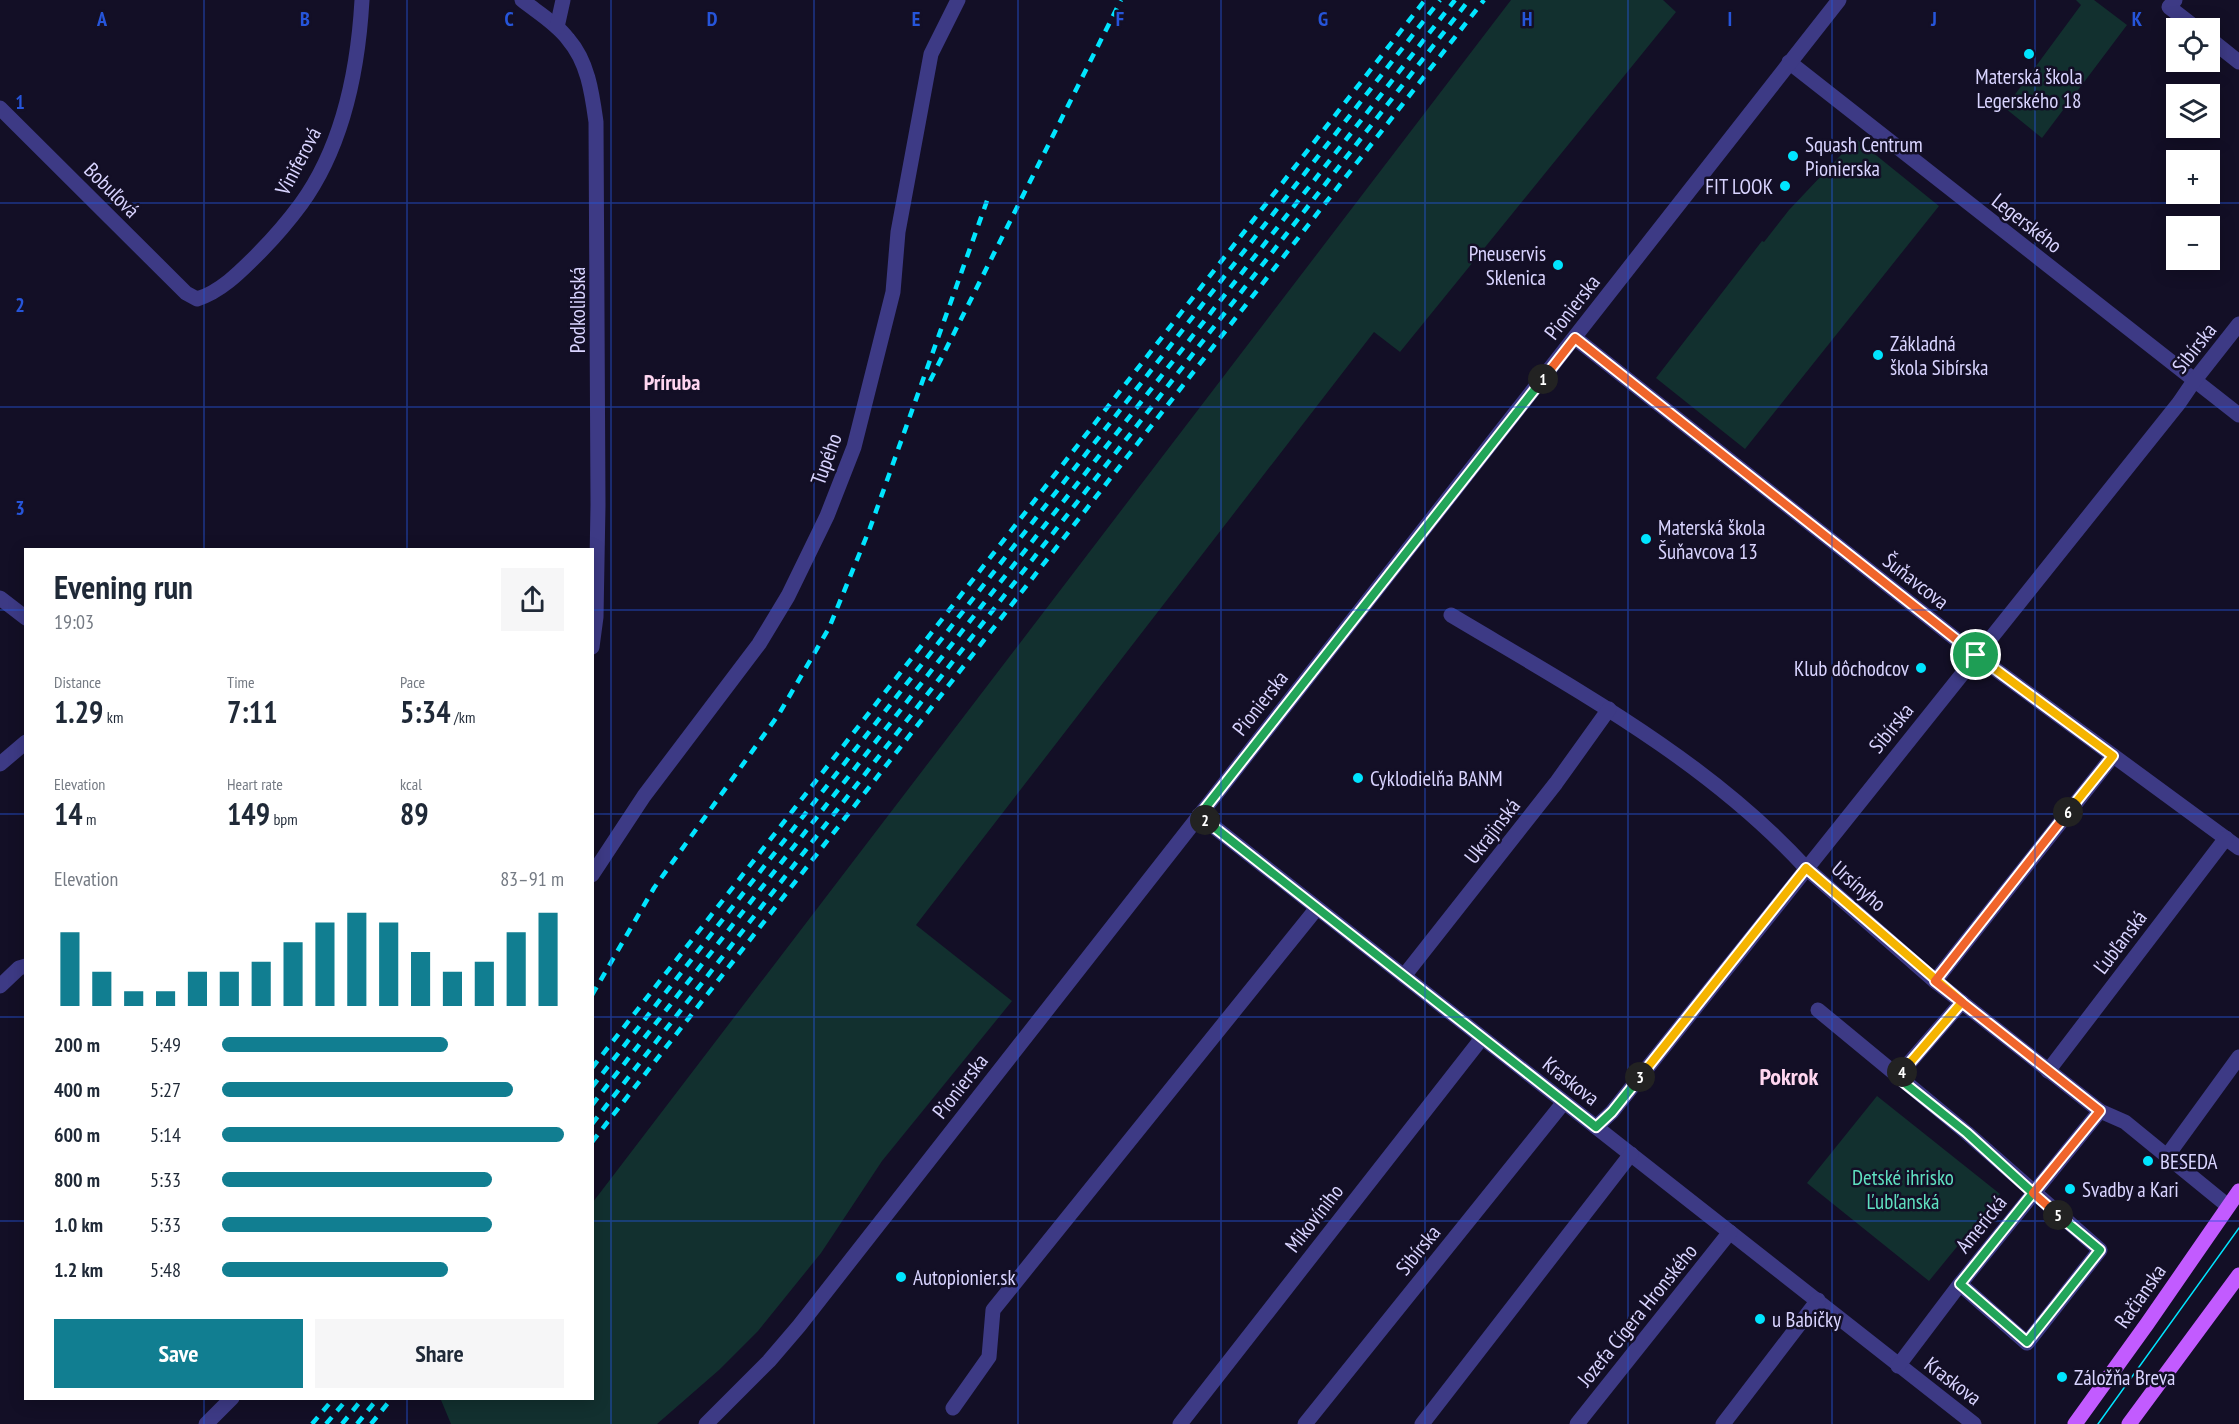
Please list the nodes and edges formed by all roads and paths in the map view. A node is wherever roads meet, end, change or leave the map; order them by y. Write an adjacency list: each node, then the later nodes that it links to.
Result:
1 (362, 0): 13 (street, Viniferová)
2 (522, 0): 8 (street, Podkolibská)
3 (563, 0): 8 (street)
4 (958, 0): 31 (street, Tupého)
5 (1839, 0): 10 (street, Pionierska)
6 (2172, 4): 7 (street)
7 (2186, 18)
8 (557, 27): 21 (street, Podkolibská)
9 (2220, 47): 11 (street)
10 (1789, 62): 15 (street, Pionierska); 16 (street, Legerského)
11 (2239, 62)
12 (0, 108): 13 (street, Bobuľová)
13 (197, 299)
14 (2239, 324): 16 (street, Sibírska)
15 (1575, 338): 22 (street, Šuňavcova); 27 (street, Pionierska)
16 (2194, 381): 17 (street, Legerského); 22 (street, Sibírska)
17 (2239, 415)
18 (0, 598): 20 (street)
19 (1451, 615): 23 (street, Ursínyho)
20 (24, 616)
21 (594, 632)
22 (1976, 655): 25 (street, Šuňavcova); 30 (street, Sibírska)
23 (1609, 709): 30 (street, Ursínyho); 34 (street, Ukrajinská)
24 (24, 744): 26 (street)
25 (2113, 756): 28 (street, Šuňavcova); 35 (street)
26 (0, 764)
27 (1199, 816): 32 (street, Kraskova); 60 (street, Pionierska)
28 (2226, 838): 29 (street, Šuňavcova); 41 (street, Ľubľanská)
29 (2239, 848)
30 (1806, 868): 35 (street, Ursínyho); 45 (street, Sibírska)
31 (594, 872)
32 (1317, 908): 34 (street, Kraskova); 57 (street)
33 (24, 967): 36 (street)
34 (1404, 976): 39 (street, Kraskova)
35 (1935, 981): 37 (street, Ursínyho)
36 (0, 986)
37 (1962, 1002): 41 (street, Ursínyho); 42 (street)
38 (1818, 1010): 42 (street)
39 (1482, 1038): 43 (street, Kraskova); 61 (street, Mikovíniho)
40 (2239, 1057): 47 (street)
41 (2048, 1071): 44 (street, Ursínyho)
42 (1897, 1077): 49 (street)
43 (1564, 1102): 45 (street, Kraskova); 62 (street, Sibírska)
44 (2100, 1111): 47 (street, Ursínyho); 49 (street, Americká)
45 (1596, 1127): 46 (street, Kraskova)
46 (1631, 1154): 51 (street, Kraskova); 63 (street)
47 (2167, 1156): 50 (street, Ursínyho)
48 (2239, 1191): 50 (main road, Račianska)
49 (2033, 1193): 53 (street, Americká); 53 (street)
50 (2228, 1206): 66 (main road, Račianska)
51 (1730, 1232): 54 (street, Kraskova); 64 (street, Jozefa Cígera Hronského)
52 (2239, 1275): 67 (main road)
53 (1960, 1284): 55 (street, Americká)
54 (1818, 1300): 55 (street, Kraskova); 58 (street)
55 (1898, 1366): 65 (street, Kraskova)
56 (230, 1400): 59 (street)
57 (953, 1408)
58 (1726, 1423)
59 (206, 1424)
60 (706, 1424)
61 (1180, 1424)
62 (1305, 1424)
63 (1422, 1424)
64 (1577, 1424)
65 (1974, 1424)
66 (2074, 1424)
67 (2129, 1424)

